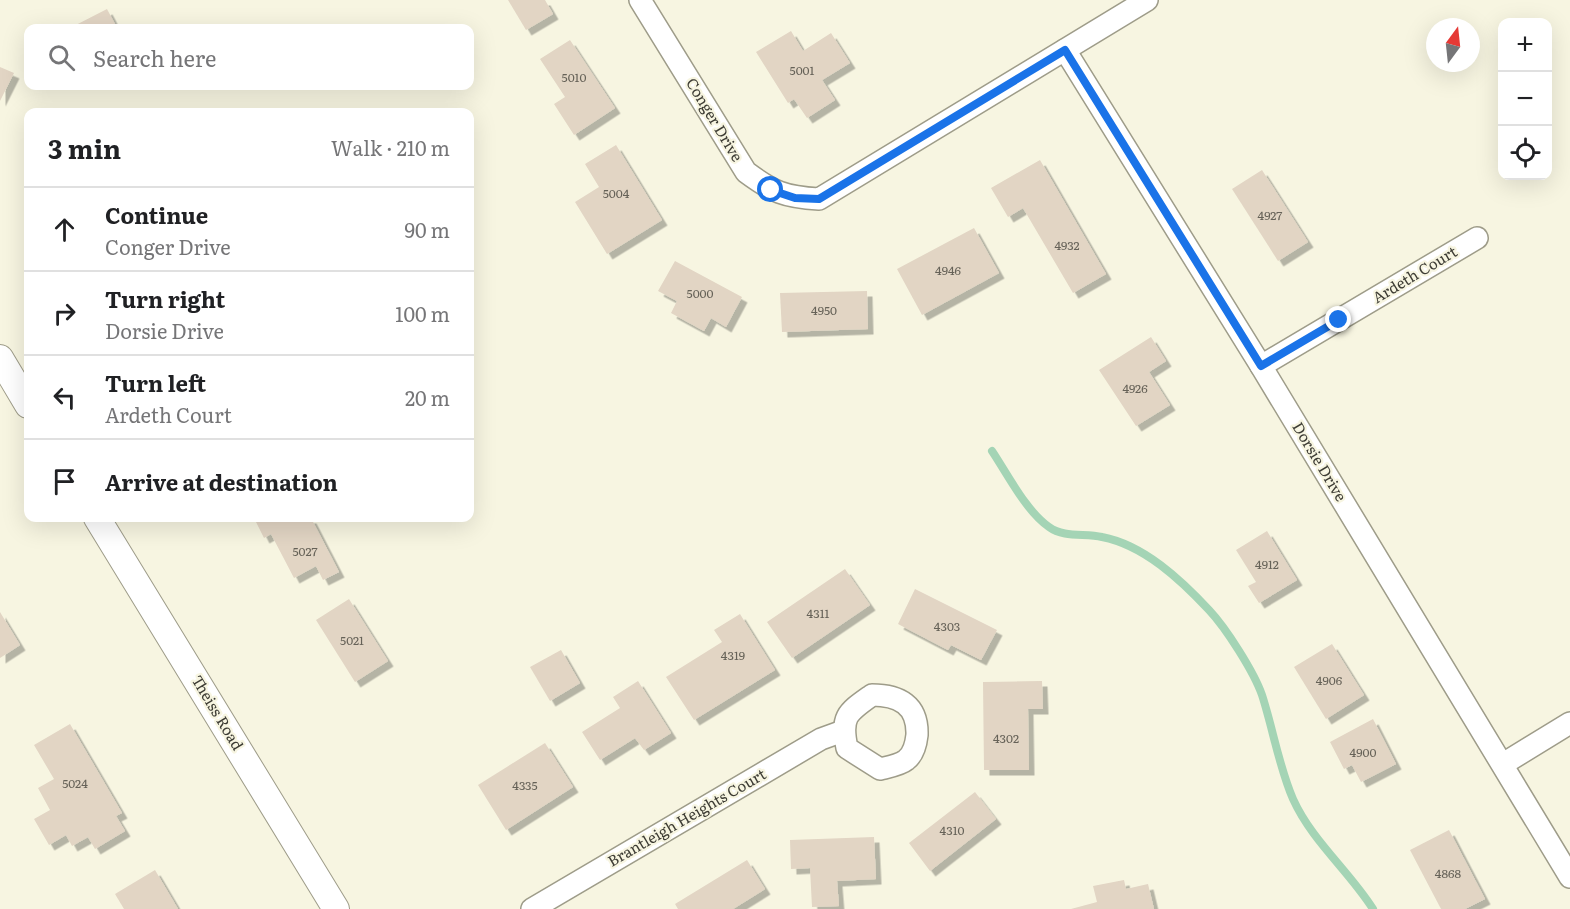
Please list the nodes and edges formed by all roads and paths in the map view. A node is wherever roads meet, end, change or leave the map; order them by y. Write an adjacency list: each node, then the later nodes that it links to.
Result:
1 (640, 0): 3 (street, Conger Drive)
2 (1147, 0): 3 (street, Conger Drive)
3 (1065, 50): 6 (street, Dorsie Drive)
4 (1477, 238): 6 (street, Ardeth Court)
5 (0, 358): 7 (street)
6 (1261, 366): 11 (street, Dorsie Drive)
7 (24, 398)
8 (99, 522): 13 (street, Theiss Road)
9 (1570, 723): 11 (street)
10 (843, 731): 14 (street, Brantleigh Heights Court)
11 (1503, 764): 12 (street, Dorsie Drive)
12 (1570, 877)
13 (336, 909)
14 (532, 909)

